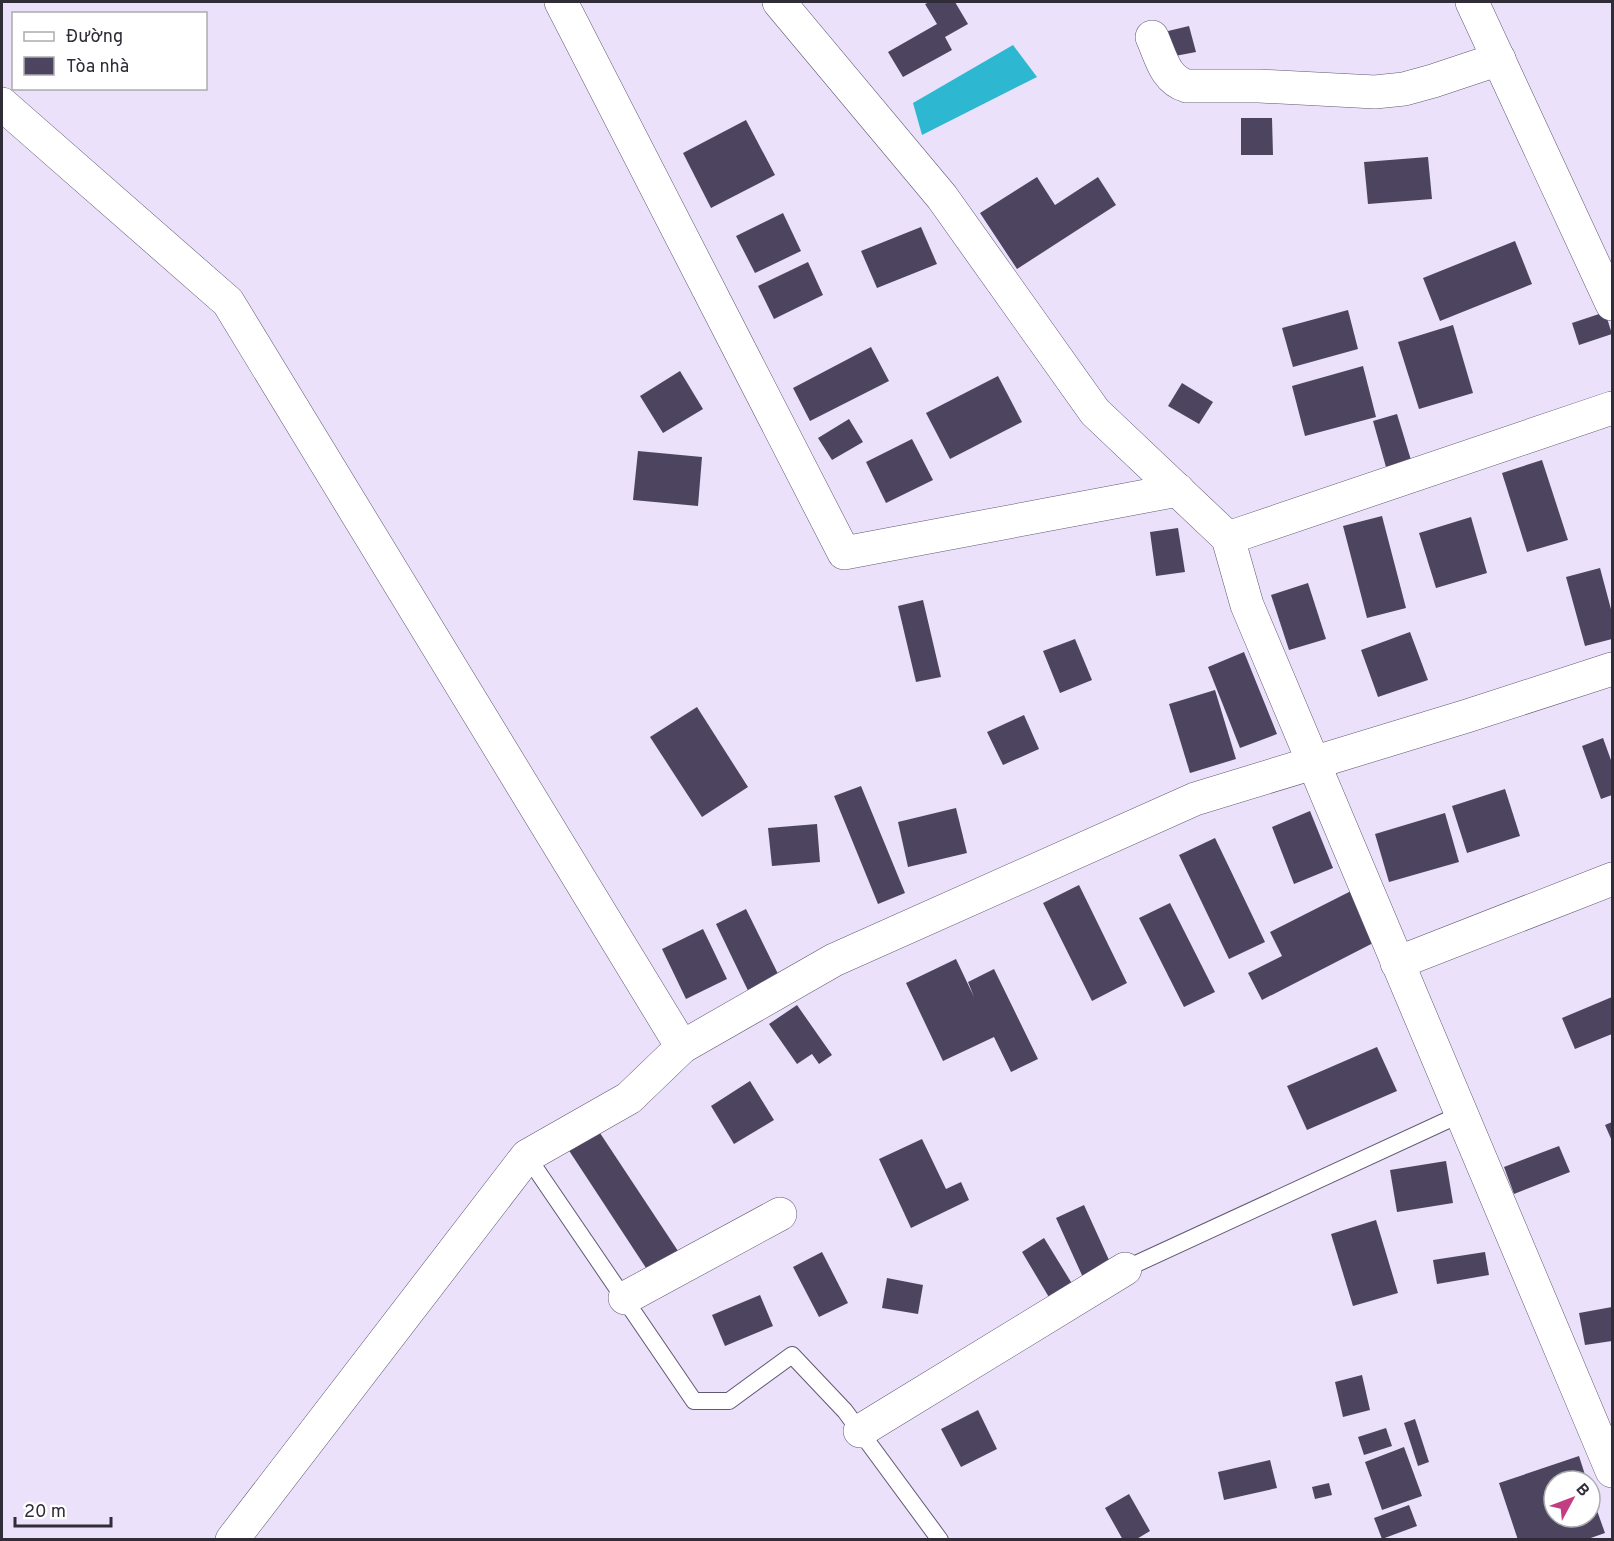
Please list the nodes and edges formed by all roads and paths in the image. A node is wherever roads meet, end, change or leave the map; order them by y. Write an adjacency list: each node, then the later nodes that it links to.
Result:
1 (561, 2): 9 (street)
2 (780, 2): 9 (street)
3 (1472, 2): 5 (street)
4 (1152, 37): 5 (street)
5 (1499, 59): 7 (street)
6 (2, 104): 15 (street)
7 (1612, 304)
8 (1612, 408): 10 (street)
9 (1178, 490): 10 (street)
10 (1228, 538): 12 (street)
11 (1612, 669): 12 (street)
12 (1312, 762): 14 (street); 15 (street)
13 (1612, 879): 14 (street)
14 (1396, 963): 16 (street)
15 (682, 1047): 17 (street)
16 (1461, 1114): 19 (lane); 22 (street)
17 (528, 1156): 20 (lane); 23 (street)
18 (780, 1214): 20 (street)
19 (1125, 1269): 21 (street)
20 (625, 1298): 21 (lane)
21 (860, 1431): 24 (lane)
22 (1612, 1471)
23 (232, 1539)
24 (940, 1539)

